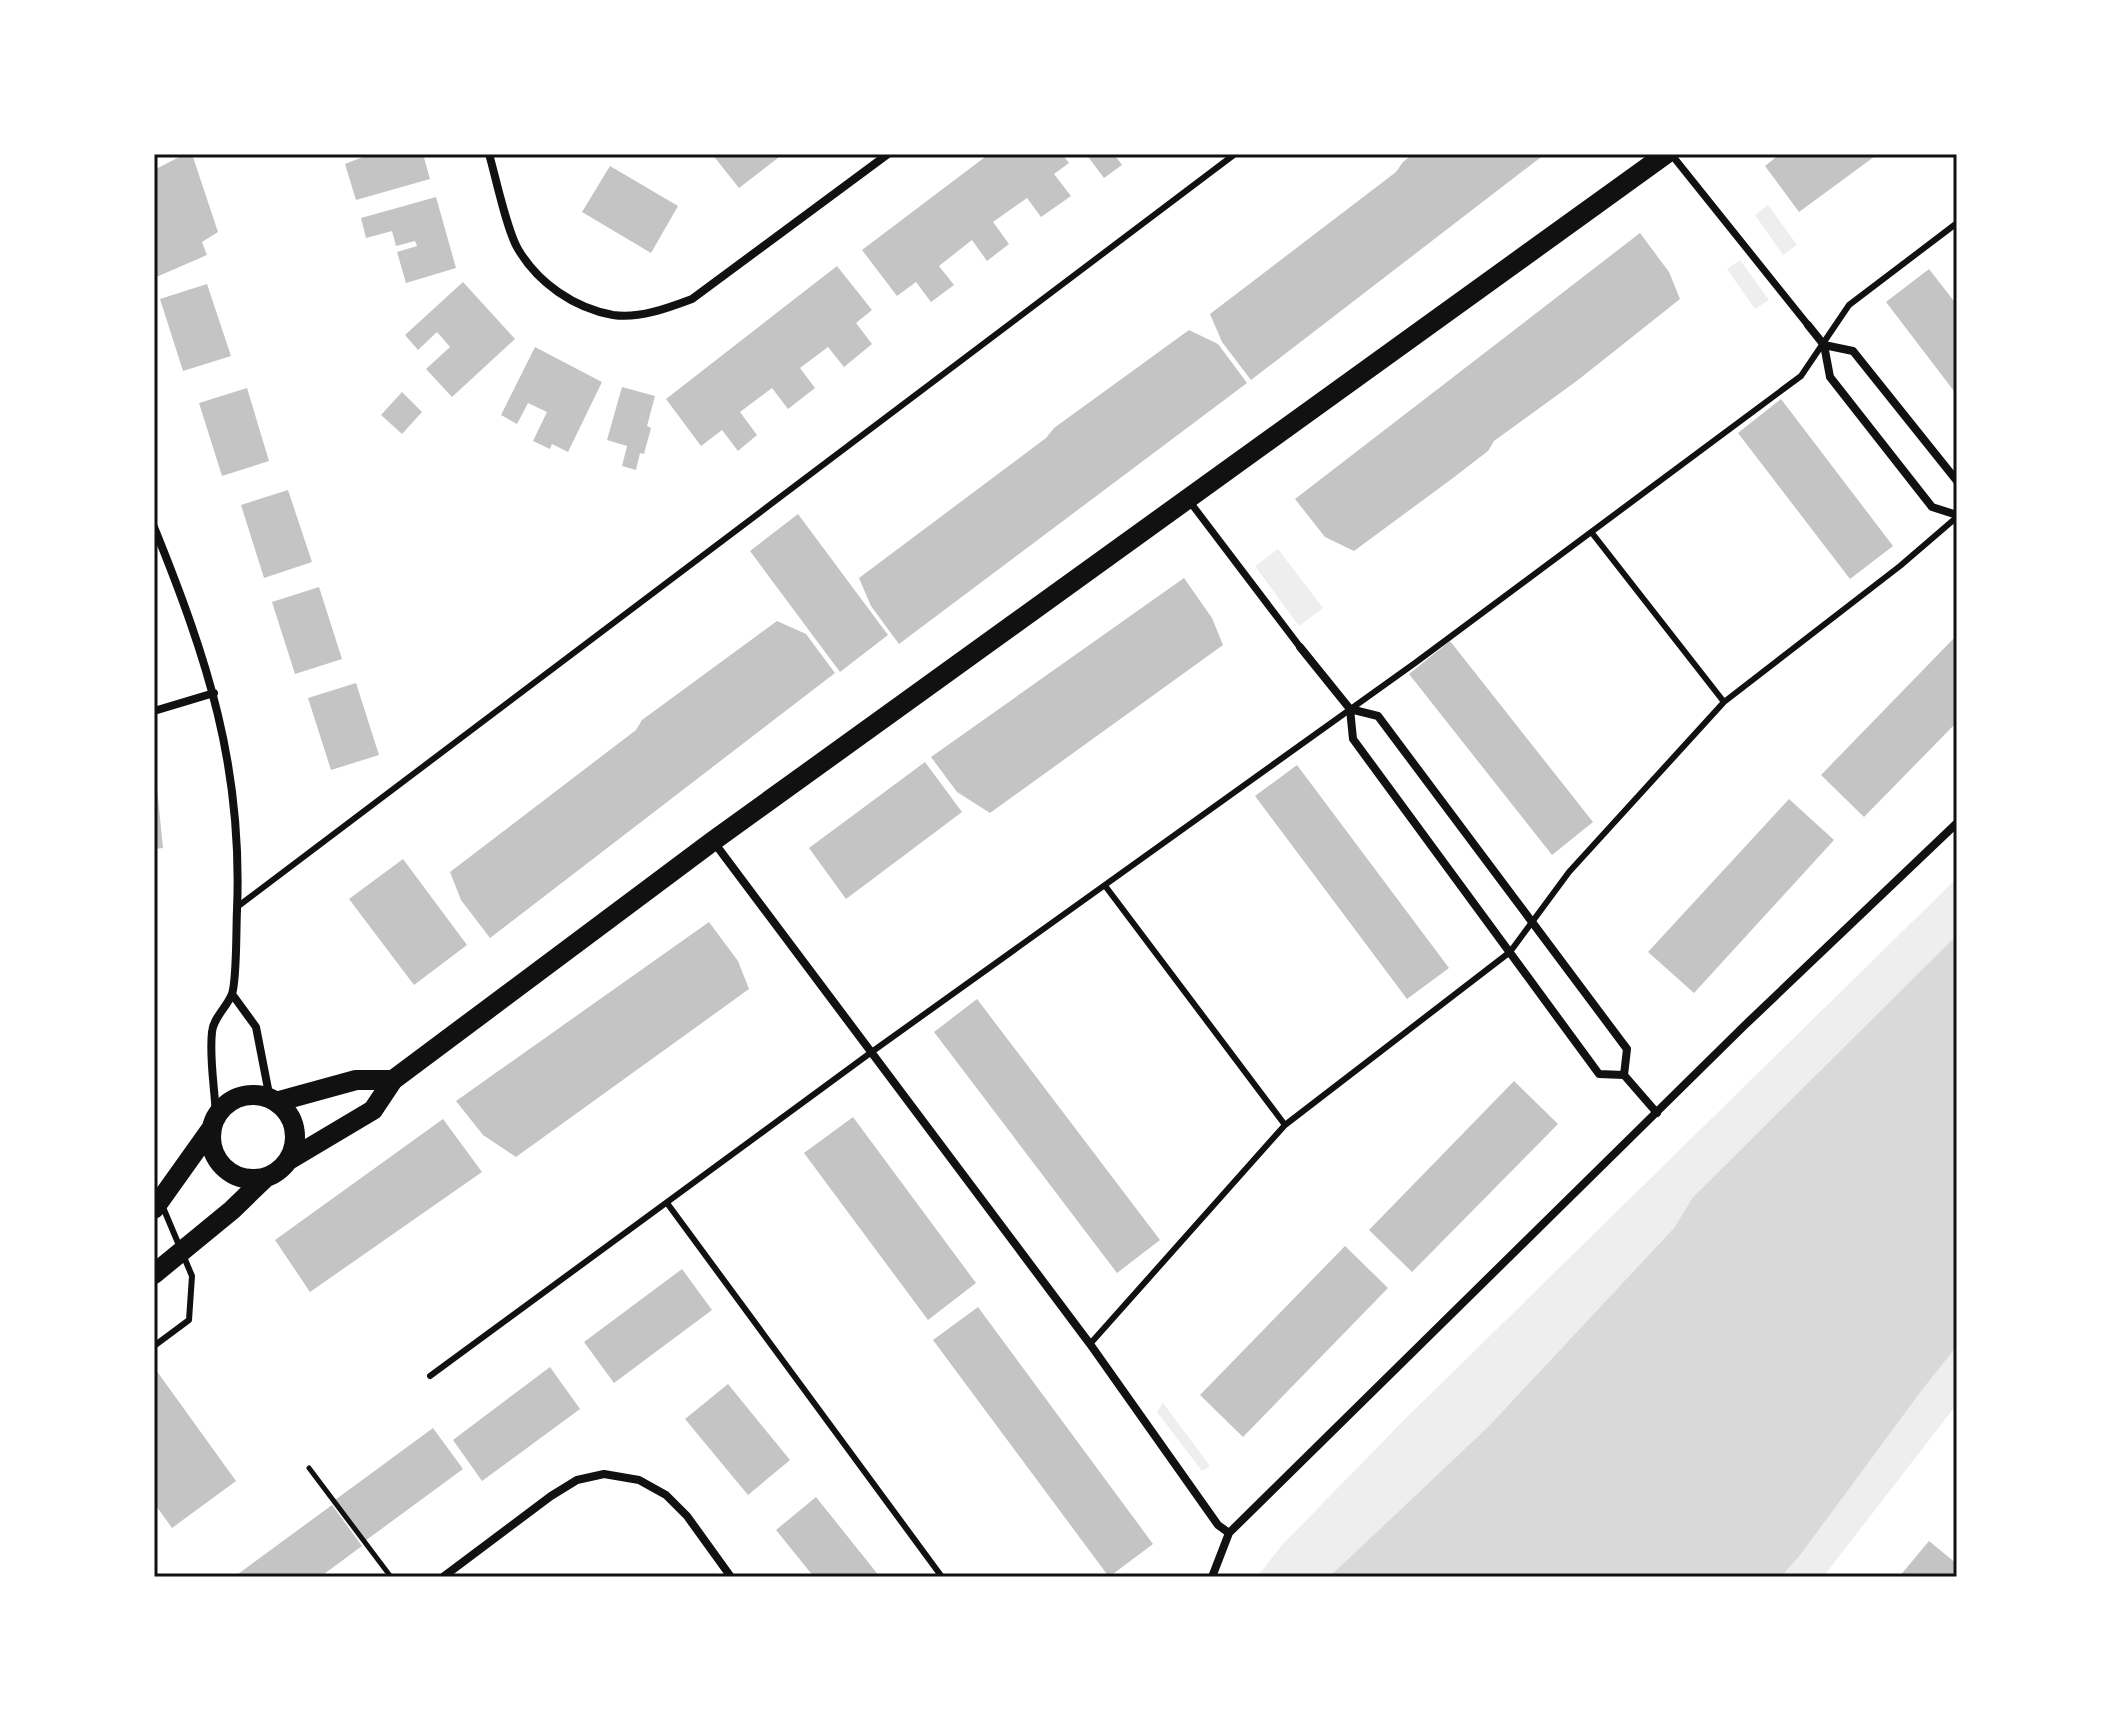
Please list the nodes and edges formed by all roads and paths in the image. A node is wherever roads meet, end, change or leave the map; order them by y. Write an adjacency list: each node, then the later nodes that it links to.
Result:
1 (489, 154): 2 (street)
2 (888, 154)
3 (1235, 154): 21 (lane)
4 (1668, 154): 6 (street); 9 (main road)
5 (1957, 223): 7 (lane)
6 (1808, 325): 7 (street)
7 (1824, 345): 8 (street); 10 (street); 12 (lane)
8 (1957, 481)
9 (1188, 500): 13 (street); 19 (main road)
10 (1957, 516): 15 (lane)
11 (154, 527): 14 (street)
12 (1592, 533): 15 (lane); 16 (lane)
13 (1300, 647): 16 (street)
14 (214, 693): 17 (street); 21 (street)
15 (1724, 702): 22 (lane)
16 (1350, 709): 20 (lane); 22 (street); 23 (street)
17 (154, 711)
18 (1957, 823): 29 (street)
19 (713, 841): 25 (street); 27 (main road)
20 (1106, 887): 25 (lane); 31 (lane)
21 (237, 907): 24 (street)
22 (1532, 922): 23 (lane); 26 (street)
23 (1510, 952): 26 (street); 31 (lane)
24 (232, 994): 28 (street); 30 (street)
25 (873, 1051): 34 (lane); 38 (street)
26 (1624, 1075): 29 (street)
27 (393, 1080): 28 (main road); 32 (main road)
28 (273, 1100): 30 (main road); 32 (main road)
29 (1657, 1113): 42 (street)
30 (214, 1123): 33 (main road); 35 (main road)
31 (1285, 1125): 38 (lane)
32 (289, 1160): 33 (main road)
33 (265, 1178): 36 (main road)
34 (667, 1203): 40 (lane); 46 (lane)
35 (157, 1205): 36 (lane)
36 (181, 1253): 37 (main road); 39 (lane)
37 (154, 1274)
38 (1090, 1344): 42 (street)
39 (154, 1346)
40 (430, 1376)
41 (309, 1468): 43 (path)
42 (1229, 1533): 47 (street)
43 (391, 1577)
44 (443, 1577): 45 (street)
45 (731, 1577)
46 (942, 1577)
47 (1212, 1577)

